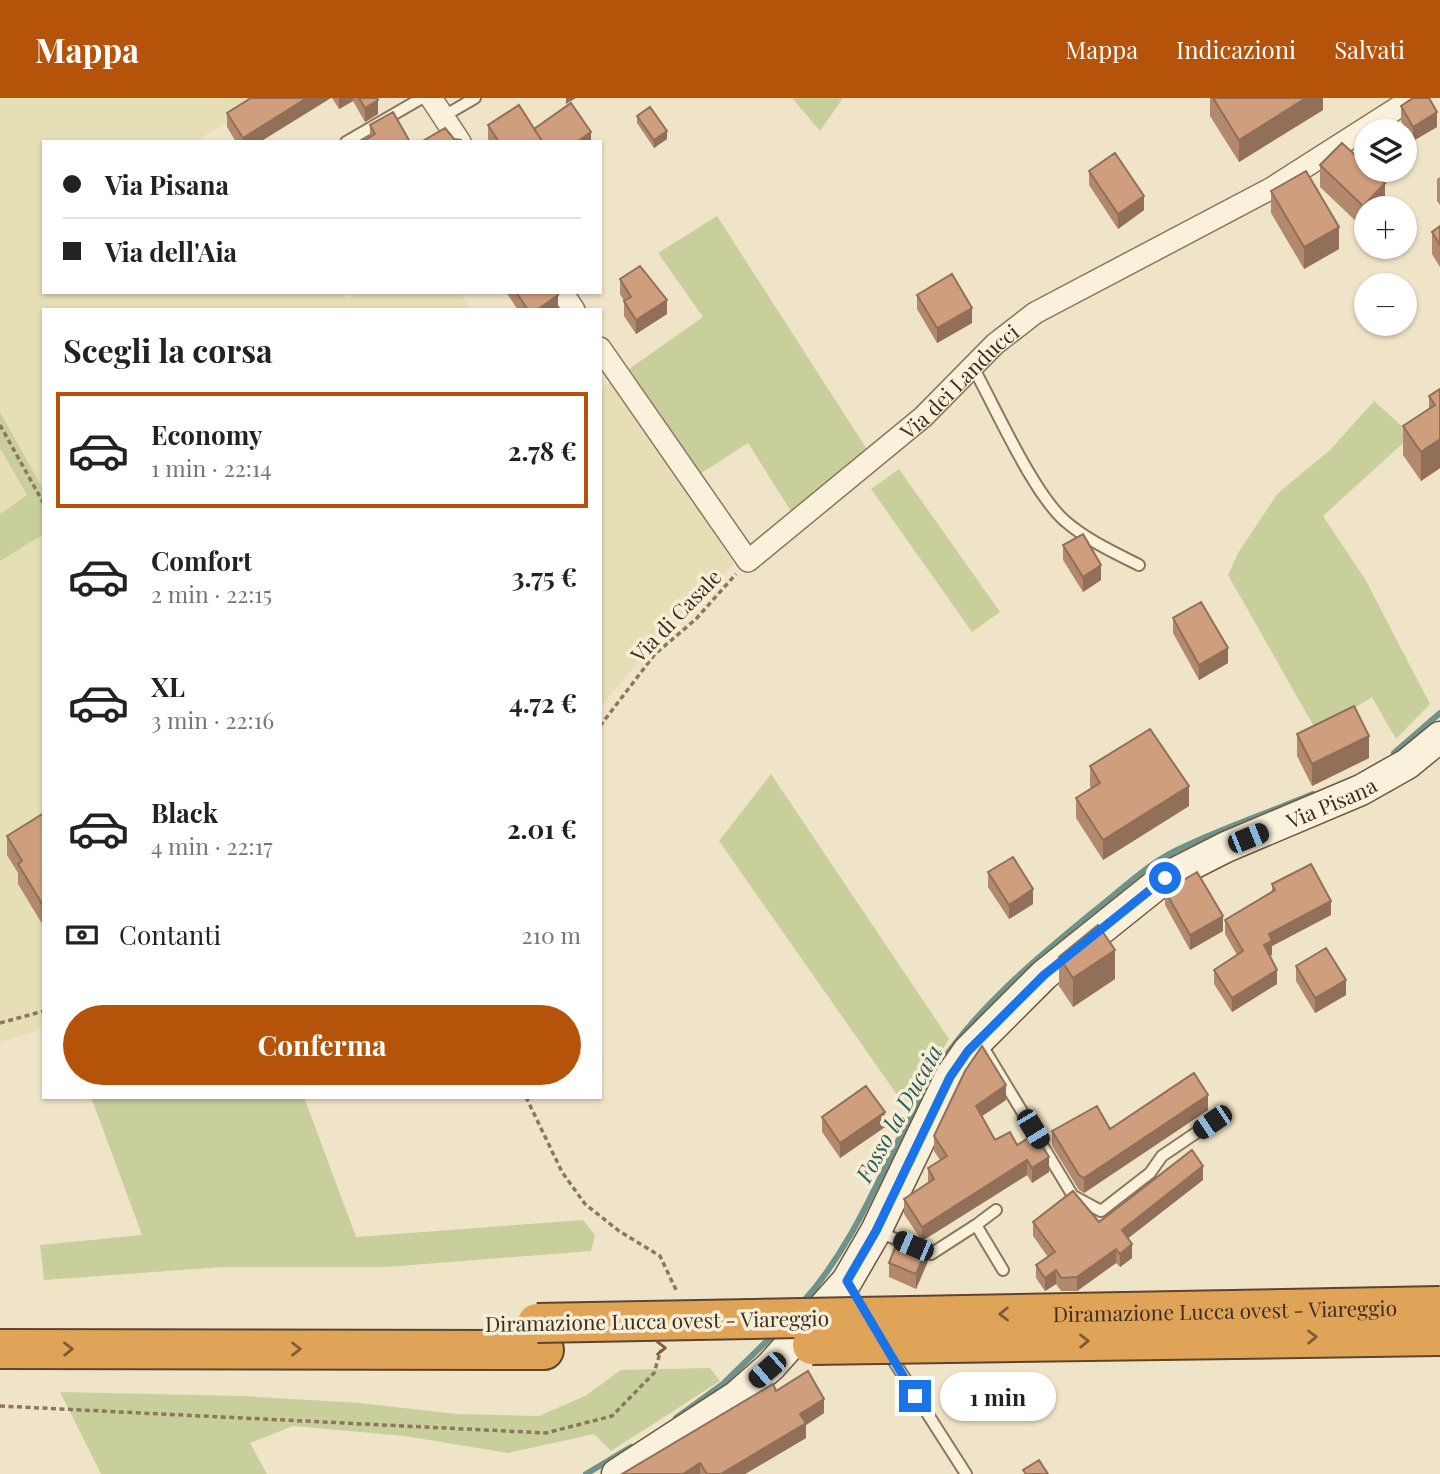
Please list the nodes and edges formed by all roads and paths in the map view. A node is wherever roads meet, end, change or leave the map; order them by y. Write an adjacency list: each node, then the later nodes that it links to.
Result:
1 (422, 98): 6 (lane)
2 (431, 98): 5 (street)
3 (475, 98): 5 (lane)
4 (1413, 98): 9 (street, Via dei Landucci)
5 (444, 116): 7 (street)
6 (349, 140)
7 (459, 140)
8 (602, 351): 12 (street)
9 (974, 369): 12 (street, Via dei Landucci); 13 (lane)
10 (0, 425): 11 (path)
11 (42, 500)
12 (748, 561): 14 (path, Via di Casale)
13 (1139, 565)
14 (602, 723)
15 (1440, 737): 18 (main road, Via Pisana)
16 (42, 1012): 17 (path)
17 (0, 1023)
18 (979, 1040): 19 (lane); 22 (main road, Via Pisana)
19 (1212, 1122)
20 (996, 1210): 21 (lane)
21 (976, 1225): 22 (lane); 23 (lane)
22 (876, 1231): 24 (main road, Via Pisana)
23 (1003, 1270)
24 (854, 1293): 30 (main road, Via Pisana); 31 (lane)
25 (1440, 1306): 27 (highway, Diramazione Lucca ovest - Viareggio, one-way to 27, bridge)
26 (0, 1323): 27 (highway, Diramazione Lucca ovest - Viareggio)
27 (540, 1336): 28 (highway, Diramazione Lucca ovest - Viareggio, one-way to 28, bridge); 29 (highway, Diramazione Lucca ovest - Viareggio, one-way to 27)
28 (1440, 1336)
29 (0, 1349)
30 (617, 1474)
31 (965, 1474)

